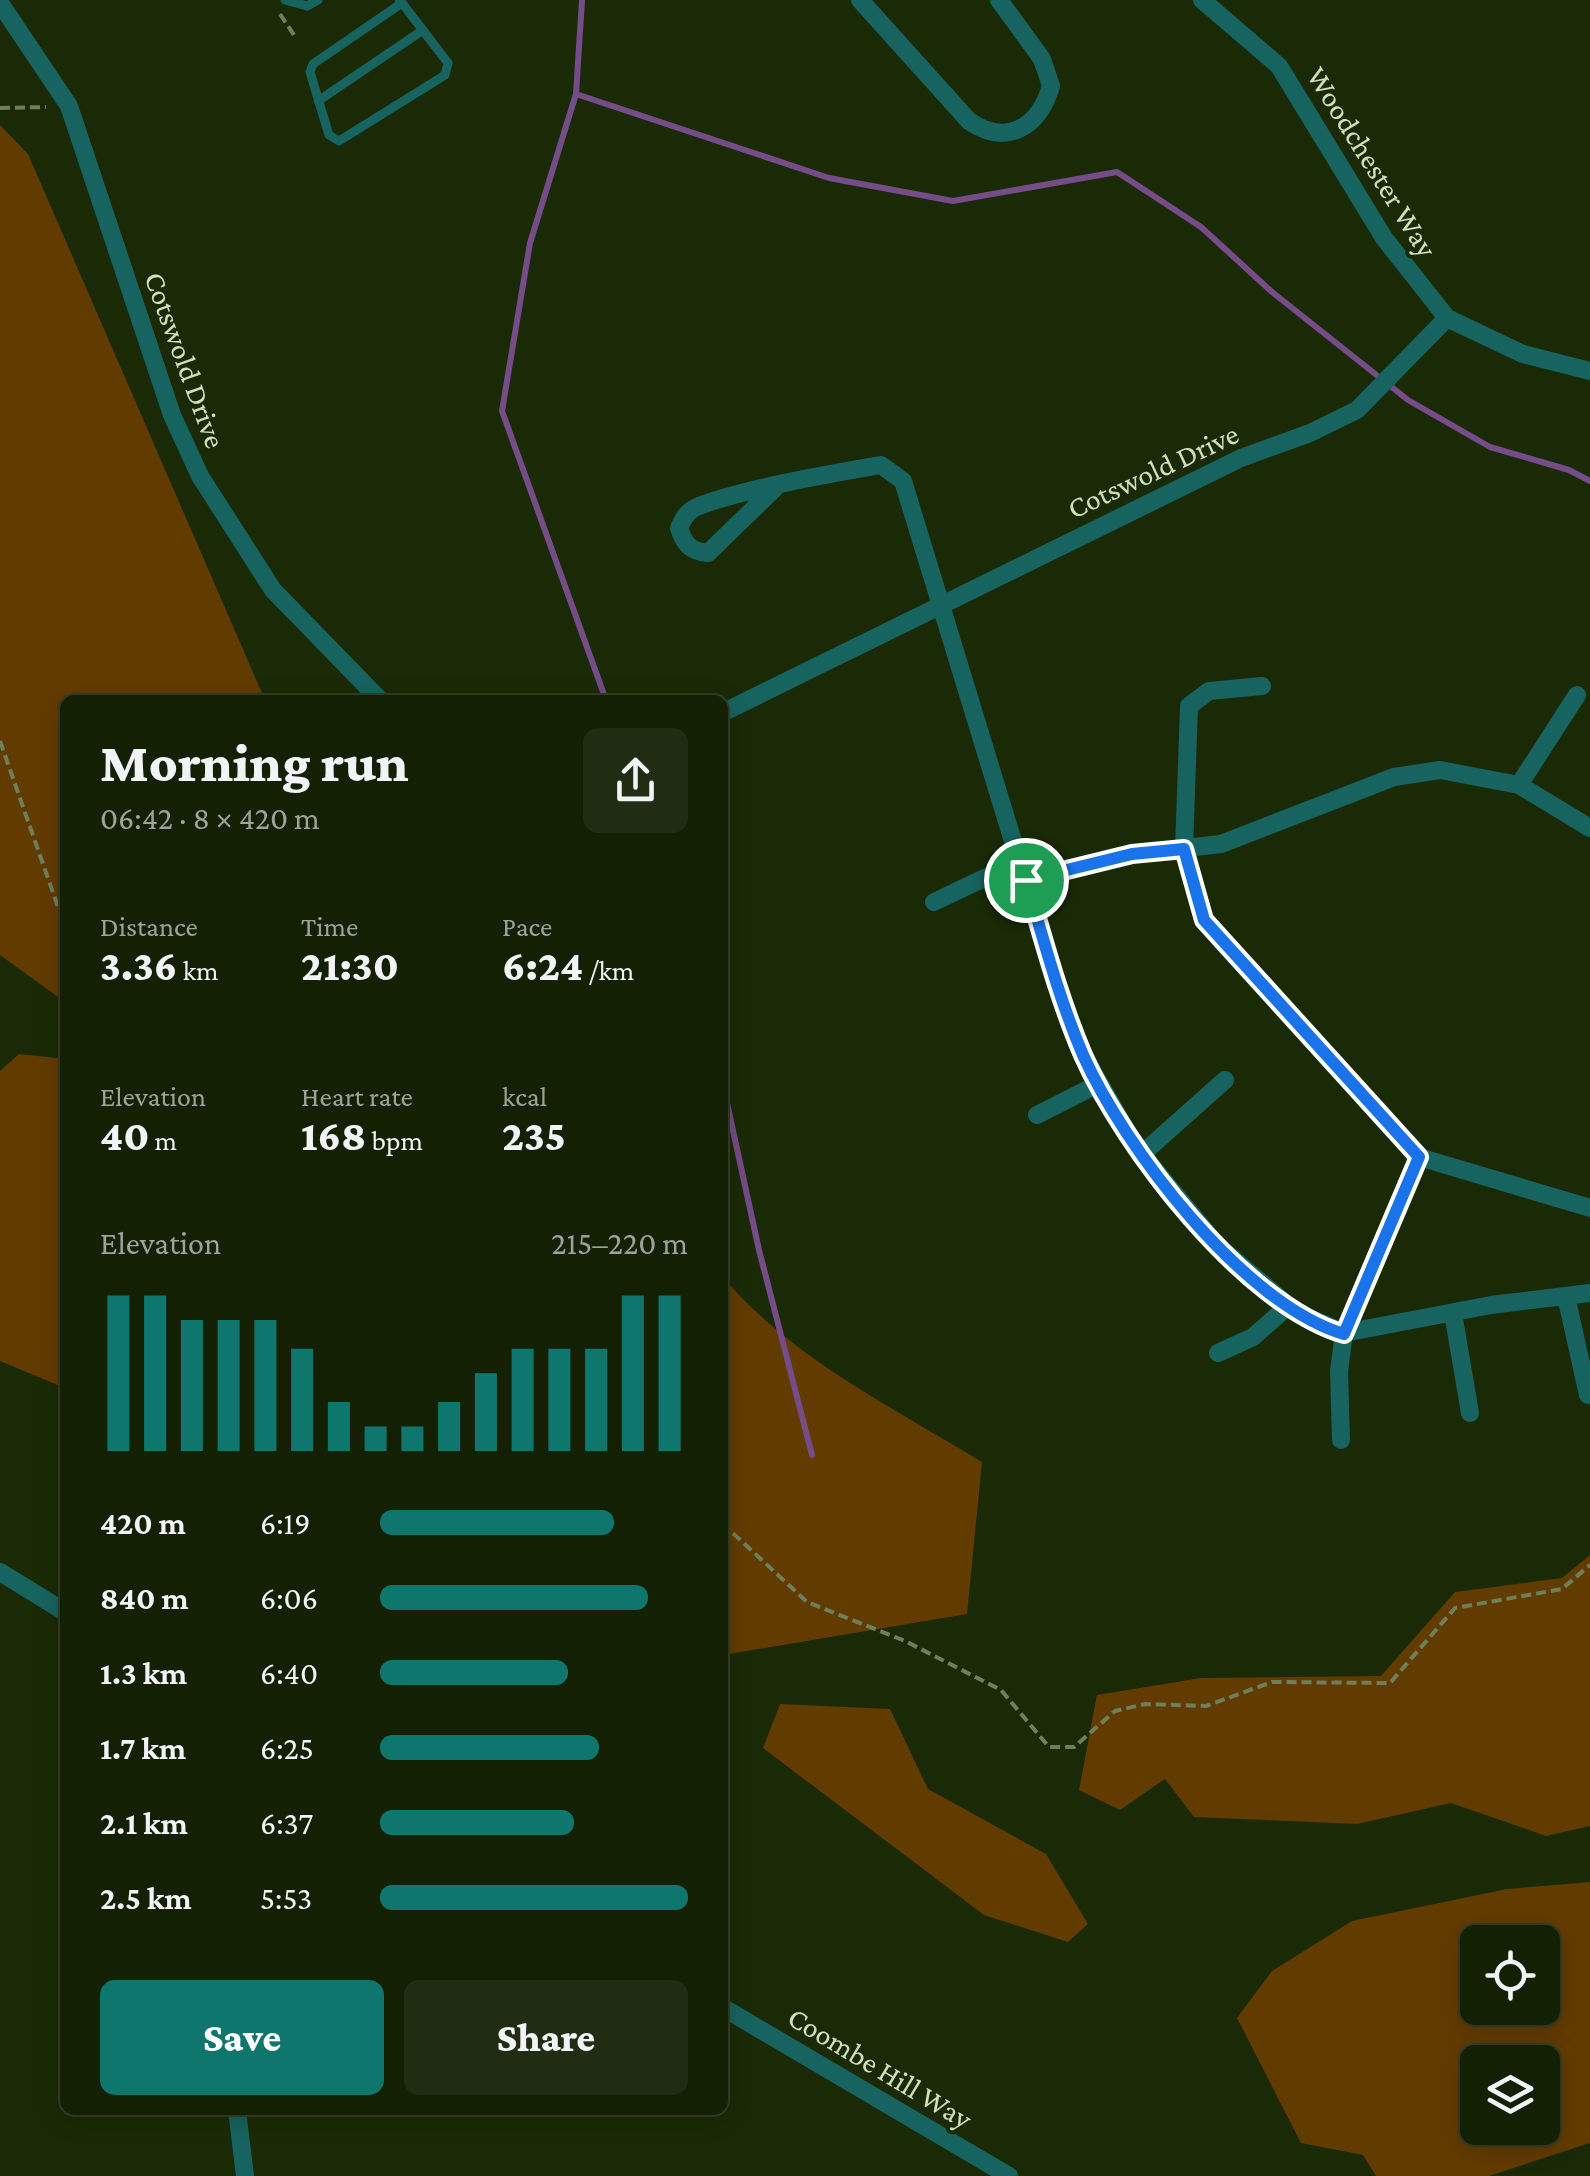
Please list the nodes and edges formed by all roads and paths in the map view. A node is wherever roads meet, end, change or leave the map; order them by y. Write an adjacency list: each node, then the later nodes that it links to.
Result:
1 (285, 0): 2 (lane)
2 (318, 0)
3 (860, 0): 4 (street)
4 (999, 0)
5 (1202, 0): 14 (street, Woodchester Way)
6 (400, 2): 9 (lane); 12 (lane)
7 (278, 12): 10 (path)
8 (3, 14): 11 (street, Cotswold Drive)
9 (423, 30): 12 (lane); 12 (lane)
10 (294, 35)
11 (64, 98): 13 (path); 19 (street, Cotswold Drive)
12 (318, 101)
13 (0, 108)
14 (1446, 318): 15 (street); 17 (street, Cotswold Drive)
15 (1590, 371)
16 (775, 488): 16 (street); 17 (street)
17 (942, 603): 21 (street, Cotswold Drive); 26 (street)
18 (1262, 686): 25 (street)
19 (375, 695)
20 (1577, 695): 23 (street)
21 (728, 710)
22 (0, 741): 29 (path)
23 (1519, 785): 24 (street); 25 (street)
24 (1590, 828)
25 (1184, 849): 27 (street); 34 (street)
26 (1020, 861): 27 (street); 28 (street)
27 (1026, 880): 31 (street)
28 (934, 902)
29 (60, 913)
30 (1225, 1080): 33 (street)
31 (1098, 1084): 32 (street); 33 (street)
32 (1037, 1116)
33 (1142, 1154): 38 (street)
34 (1419, 1157): 35 (street); 40 (street)
35 (1590, 1208)
36 (1590, 1293): 37 (street)
37 (1566, 1296): 39 (street); 42 (street)
38 (1288, 1306): 40 (street); 41 (street)
39 (1453, 1313): 40 (street); 43 (street)
40 (1344, 1334): 44 (street)
41 (1218, 1353)
42 (1588, 1396)
43 (1470, 1413)
44 (1341, 1440)
45 (728, 1528): 46 (path)
46 (1590, 1564)
47 (0, 1572): 48 (street)
48 (60, 1609)
49 (728, 2011): 52 (street, Coombe Hill Way)
50 (238, 2115): 51 (street)
51 (245, 2176)
52 (1009, 2176)

